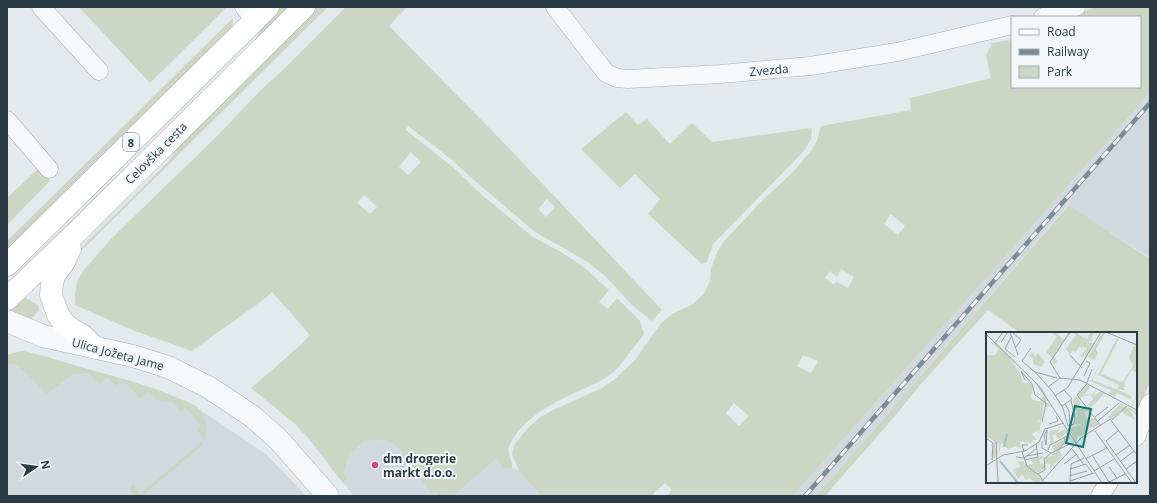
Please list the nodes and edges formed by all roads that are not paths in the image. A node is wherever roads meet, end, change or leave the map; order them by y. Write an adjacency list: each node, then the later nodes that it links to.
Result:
1 (41, 7): 8 (street)
2 (304, 7): 11 (main road, Celovška cesta / 8)
3 (555, 7): 7 (street, Zvezda)
4 (1076, 7): 6 (street)
5 (256, 11): 12 (main road, Celovška cesta / 8)
6 (1046, 16)
7 (1011, 24)
8 (99, 71)
9 (7, 120): 10 (street)
10 (49, 169)
11 (81, 228): 13 (main road, Celovška cesta / 8); 15 (main road)
12 (7, 264)
13 (7, 299)
14 (7, 321): 15 (street, Ulica Jožeta Jame)
15 (94, 347): 19 (street, Ulica Jožeta Jame)
16 (1150, 403): 17 (street)
17 (1137, 435)
18 (1108, 483): 20 (street)
19 (328, 496)
20 (1100, 496)

